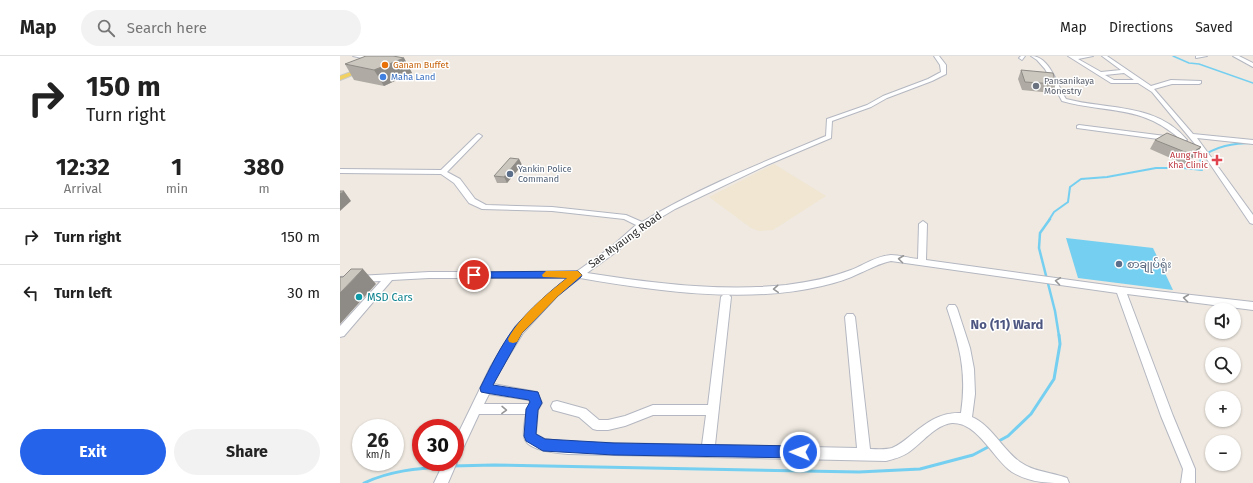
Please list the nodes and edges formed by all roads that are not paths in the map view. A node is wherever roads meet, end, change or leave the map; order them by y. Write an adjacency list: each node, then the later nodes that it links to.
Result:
1 (355, 56): 10 (street)
2 (936, 56): 29 (street, Sae Myaung Road)
3 (1033, 56): 22 (street)
4 (1091, 56): 9 (street)
5 (1104, 56): 12 (street)
6 (1198, 56): 7 (street)
7 (1205, 56)
8 (1235, 56): 11 (street)
9 (1071, 57): 14 (street)
10 (381, 60): 13 (main road); 15 (main road)
11 (1253, 65)
12 (1126, 71): 14 (street); 16 (street)
13 (340, 74)
14 (1099, 74): 16 (street)
15 (340, 78)
16 (1139, 80): 18 (street)
17 (1199, 82): 18 (street)
18 (1150, 88): 21 (street)
19 (1079, 127): 22 (street)
20 (479, 136): 26 (street)
21 (1191, 136): 23 (street); 24 (street)
22 (1184, 140): 23 (street)
23 (1196, 142): 27 (street)
24 (1253, 142)
25 (340, 171): 26 (street)
26 (443, 172): 29 (street)
27 (1253, 221)
28 (923, 224): 30 (street)
29 (642, 225): 31 (street, Sae Myaung Road)
30 (922, 262): 31 (street, one-way to 31); 34 (street, one-way to 30)
31 (578, 275): 32 (street); 40 (street, Sae Myaung Road)
32 (390, 277): 33 (street); 39 (street)
33 (340, 280)
34 (1121, 290): 36 (street, one-way to 34); 52 (street)
35 (726, 297): 44 (street)
36 (1253, 306)
37 (952, 308): 45 (street)
38 (850, 317): 48 (street)
39 (340, 333)
40 (486, 388): 42 (street, Sae Myaung Road); 43 (street)
41 (557, 406): 44 (street)
42 (476, 409): 43 (street, one-way to 43); 46 (street, Sae Myaung Road)
43 (532, 409): 47 (street)
44 (713, 410): 47 (street)
45 (966, 419): 48 (street); 51 (street)
46 (464, 434)
47 (708, 450): 48 (street)
48 (864, 454)
49 (447, 471): 50 (street)
50 (441, 483)
51 (1062, 483)
52 (1188, 483)

